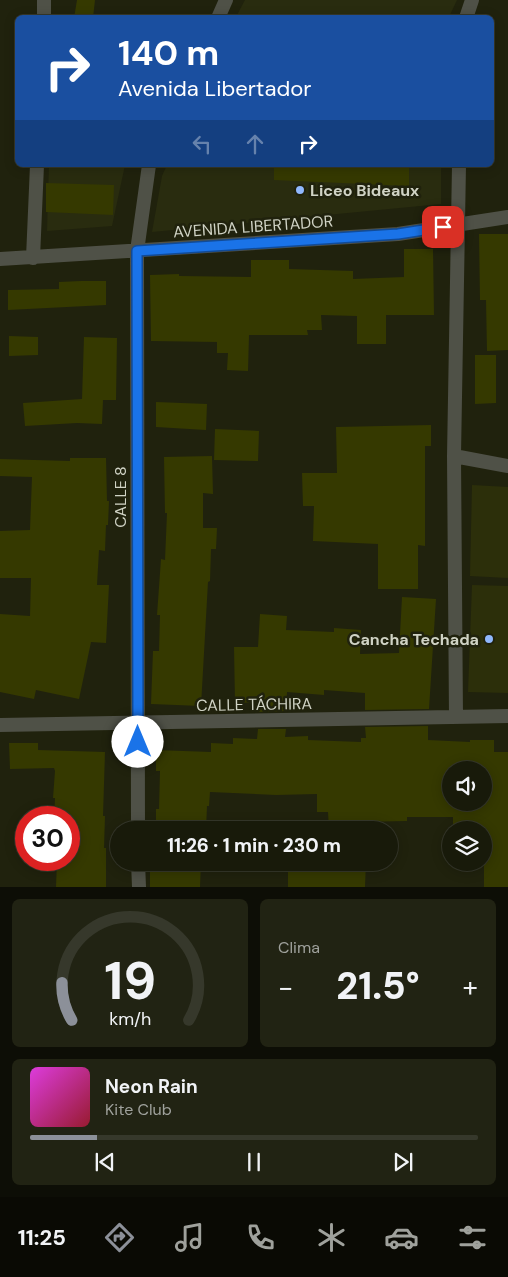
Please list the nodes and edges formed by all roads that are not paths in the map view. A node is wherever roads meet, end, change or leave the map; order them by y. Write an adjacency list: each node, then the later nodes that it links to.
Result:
1 (44, 0): 4 (street)
2 (226, 0): 5 (street)
3 (472, 0): 6 (street)
4 (44, 15)
5 (219, 15)
6 (467, 15)
7 (37, 167): 13 (street)
8 (149, 167): 12 (street, CALLE 8)
9 (459, 167): 11 (street)
10 (508, 217): 11 (street, AVENIDA LIBERTADOR)
11 (458, 225): 12 (street, AVENIDA LIBERTADOR); 15 (street)
12 (137, 251): 13 (street, AVENIDA LIBERTADOR); 19 (street, CALLE 8)
13 (33, 258): 14 (street, AVENIDA LIBERTADOR)
14 (0, 259)
15 (454, 456): 16 (street); 18 (street)
16 (508, 466)
17 (508, 716): 18 (street, CALLE TÁCHIRA)
18 (456, 717): 19 (street, CALLE TÁCHIRA)
19 (138, 724): 20 (street, CALLE TÁCHIRA); 21 (street, CALLE 8)
20 (0, 725)
21 (138, 821)
22 (138, 871): 23 (street)
23 (138, 887)

